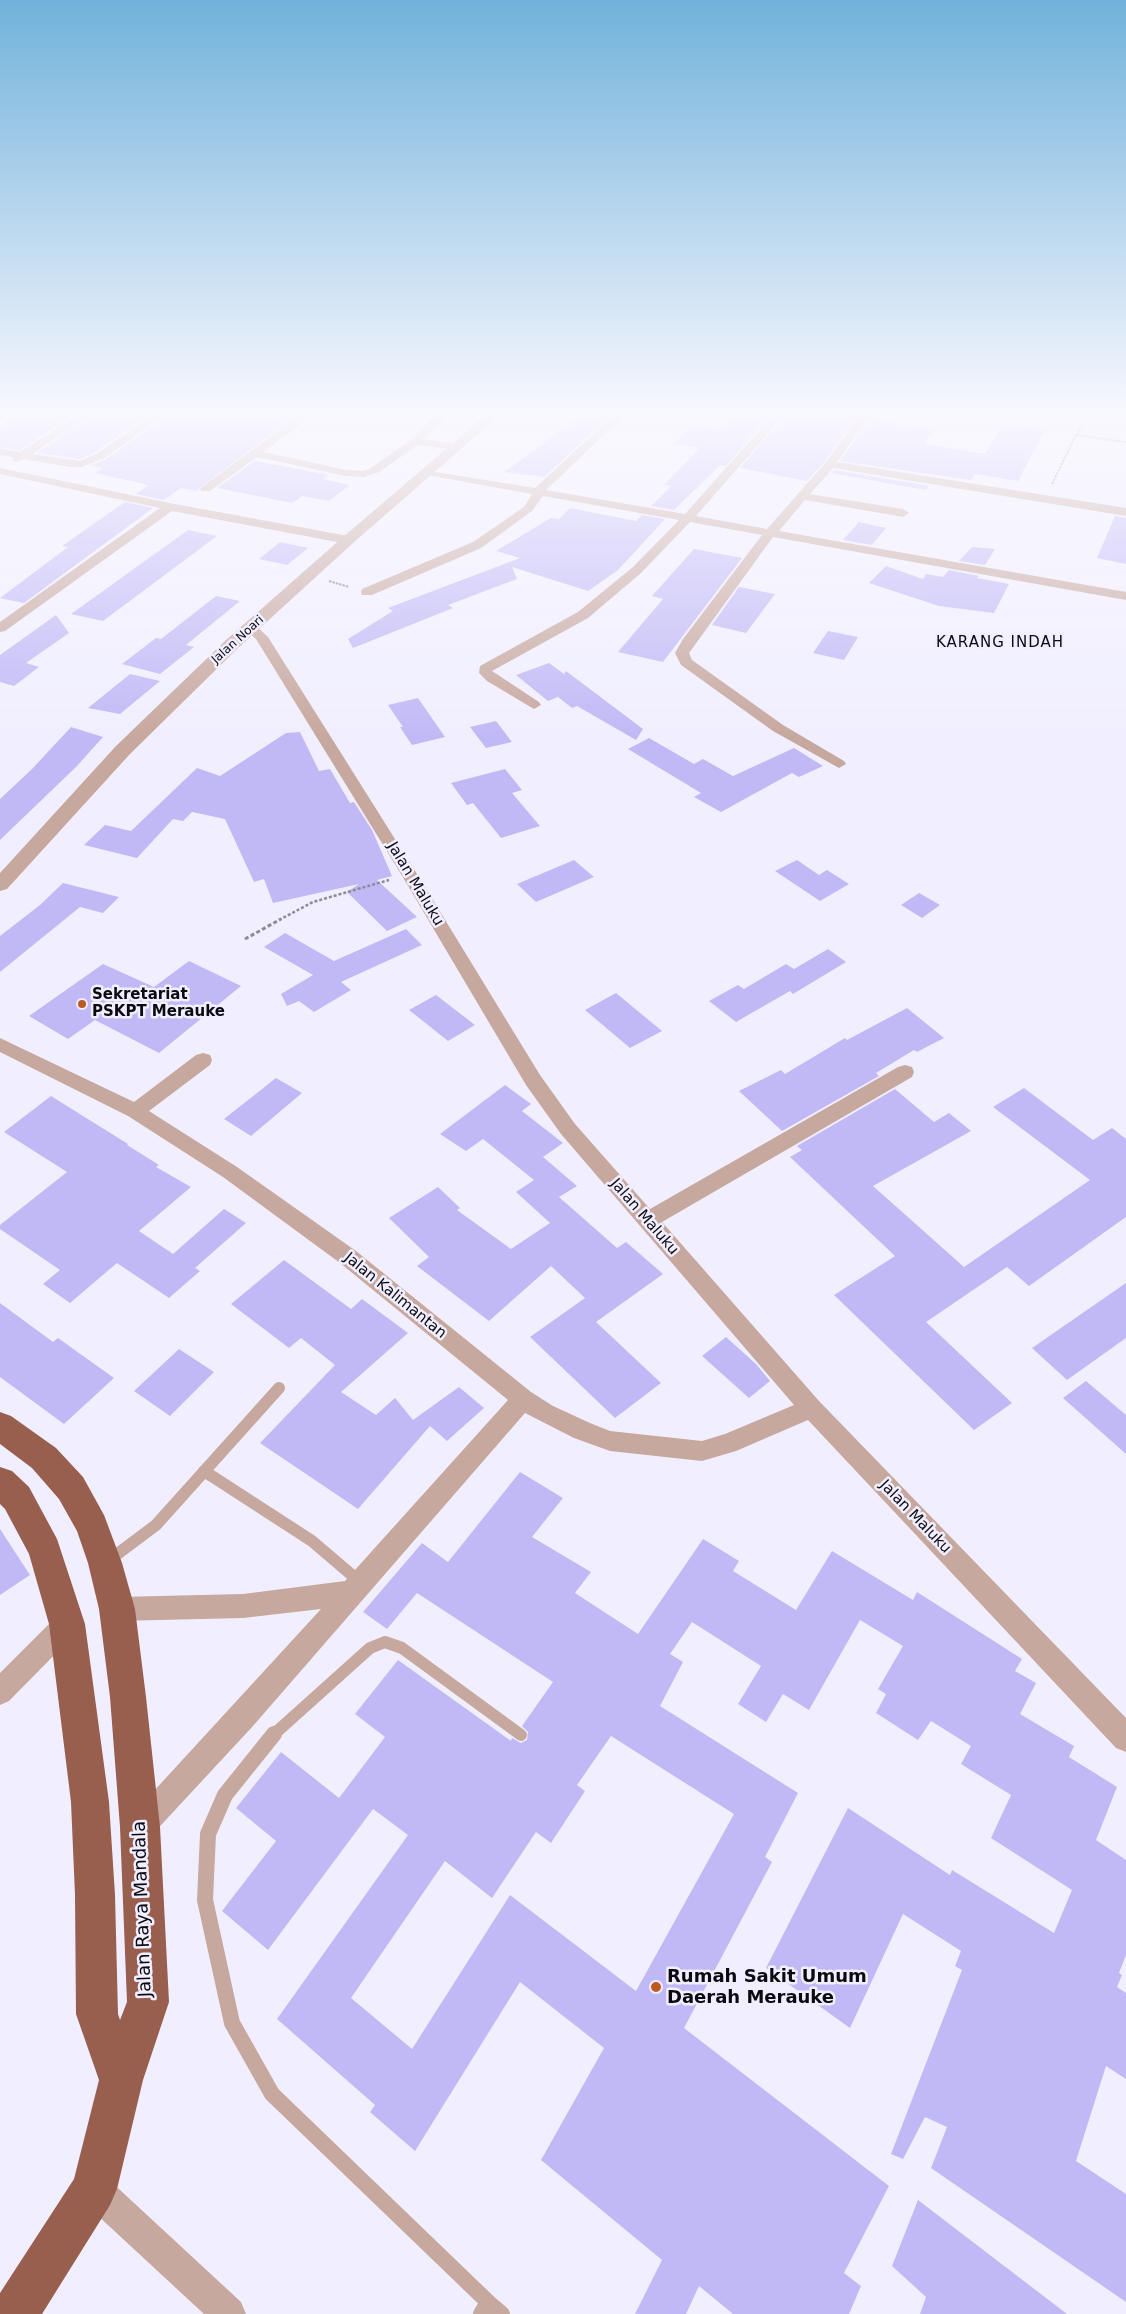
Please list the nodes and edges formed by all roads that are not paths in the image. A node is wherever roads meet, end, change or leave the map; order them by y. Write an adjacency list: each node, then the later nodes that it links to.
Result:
1 (149, 522): 12 (street)
2 (251, 522): 9 (street)
3 (369, 522): 9 (street, Jalan Noari)
4 (511, 522): 10 (street)
5 (684, 522): 14 (street)
6 (716, 522): 8 (street)
7 (780, 522): 8 (street)
8 (771, 532): 11 (street); 15 (street)
9 (348, 540): 13 (street, Jalan Noari)
10 (367, 592)
11 (1126, 596)
12 (0, 628)
13 (250, 628): 16 (street, Jalan Noari); 21 (street, Jalan Maluku)
14 (534, 705)
15 (839, 764)
16 (0, 885)
17 (0, 1044): 20 (street, Jalan Kalimantan)
18 (203, 1060): 20 (street)
19 (905, 1072): 21 (street)
20 (135, 1111): 23 (street, Jalan Kalimantan)
21 (655, 1218): 24 (street, Jalan Maluku)
22 (279, 1388): 26 (lane)
23 (523, 1399): 24 (street, Jalan Kalimantan); 29 (street)
24 (812, 1408): 34 (street, Jalan Maluku)
25 (0, 1426): 28 (highway, Jalan Raya Mandala)
26 (204, 1471): 28 (lane); 29 (lane)
27 (0, 1482): 31 (highway)
28 (105, 1563): 30 (highway, Jalan Raya Mandala)
29 (355, 1587): 30 (street); 35 (street)
30 (117, 1609): 35 (highway, Jalan Raya Mandala)
31 (67, 1624): 32 (street); 36 (highway)
32 (0, 1692)
33 (522, 1734): 38 (lane)
34 (1126, 1738)
35 (140, 1827): 36 (highway, Jalan Raya Mandala)
36 (121, 2080): 37 (highway, Jalan Raya Mandala)
37 (94, 2189): 39 (highway, Jalan Raya Mandala); 40 (street)
38 (484, 2308): 41 (lane)
39 (14, 2314)
40 (228, 2314)
41 (502, 2314)

